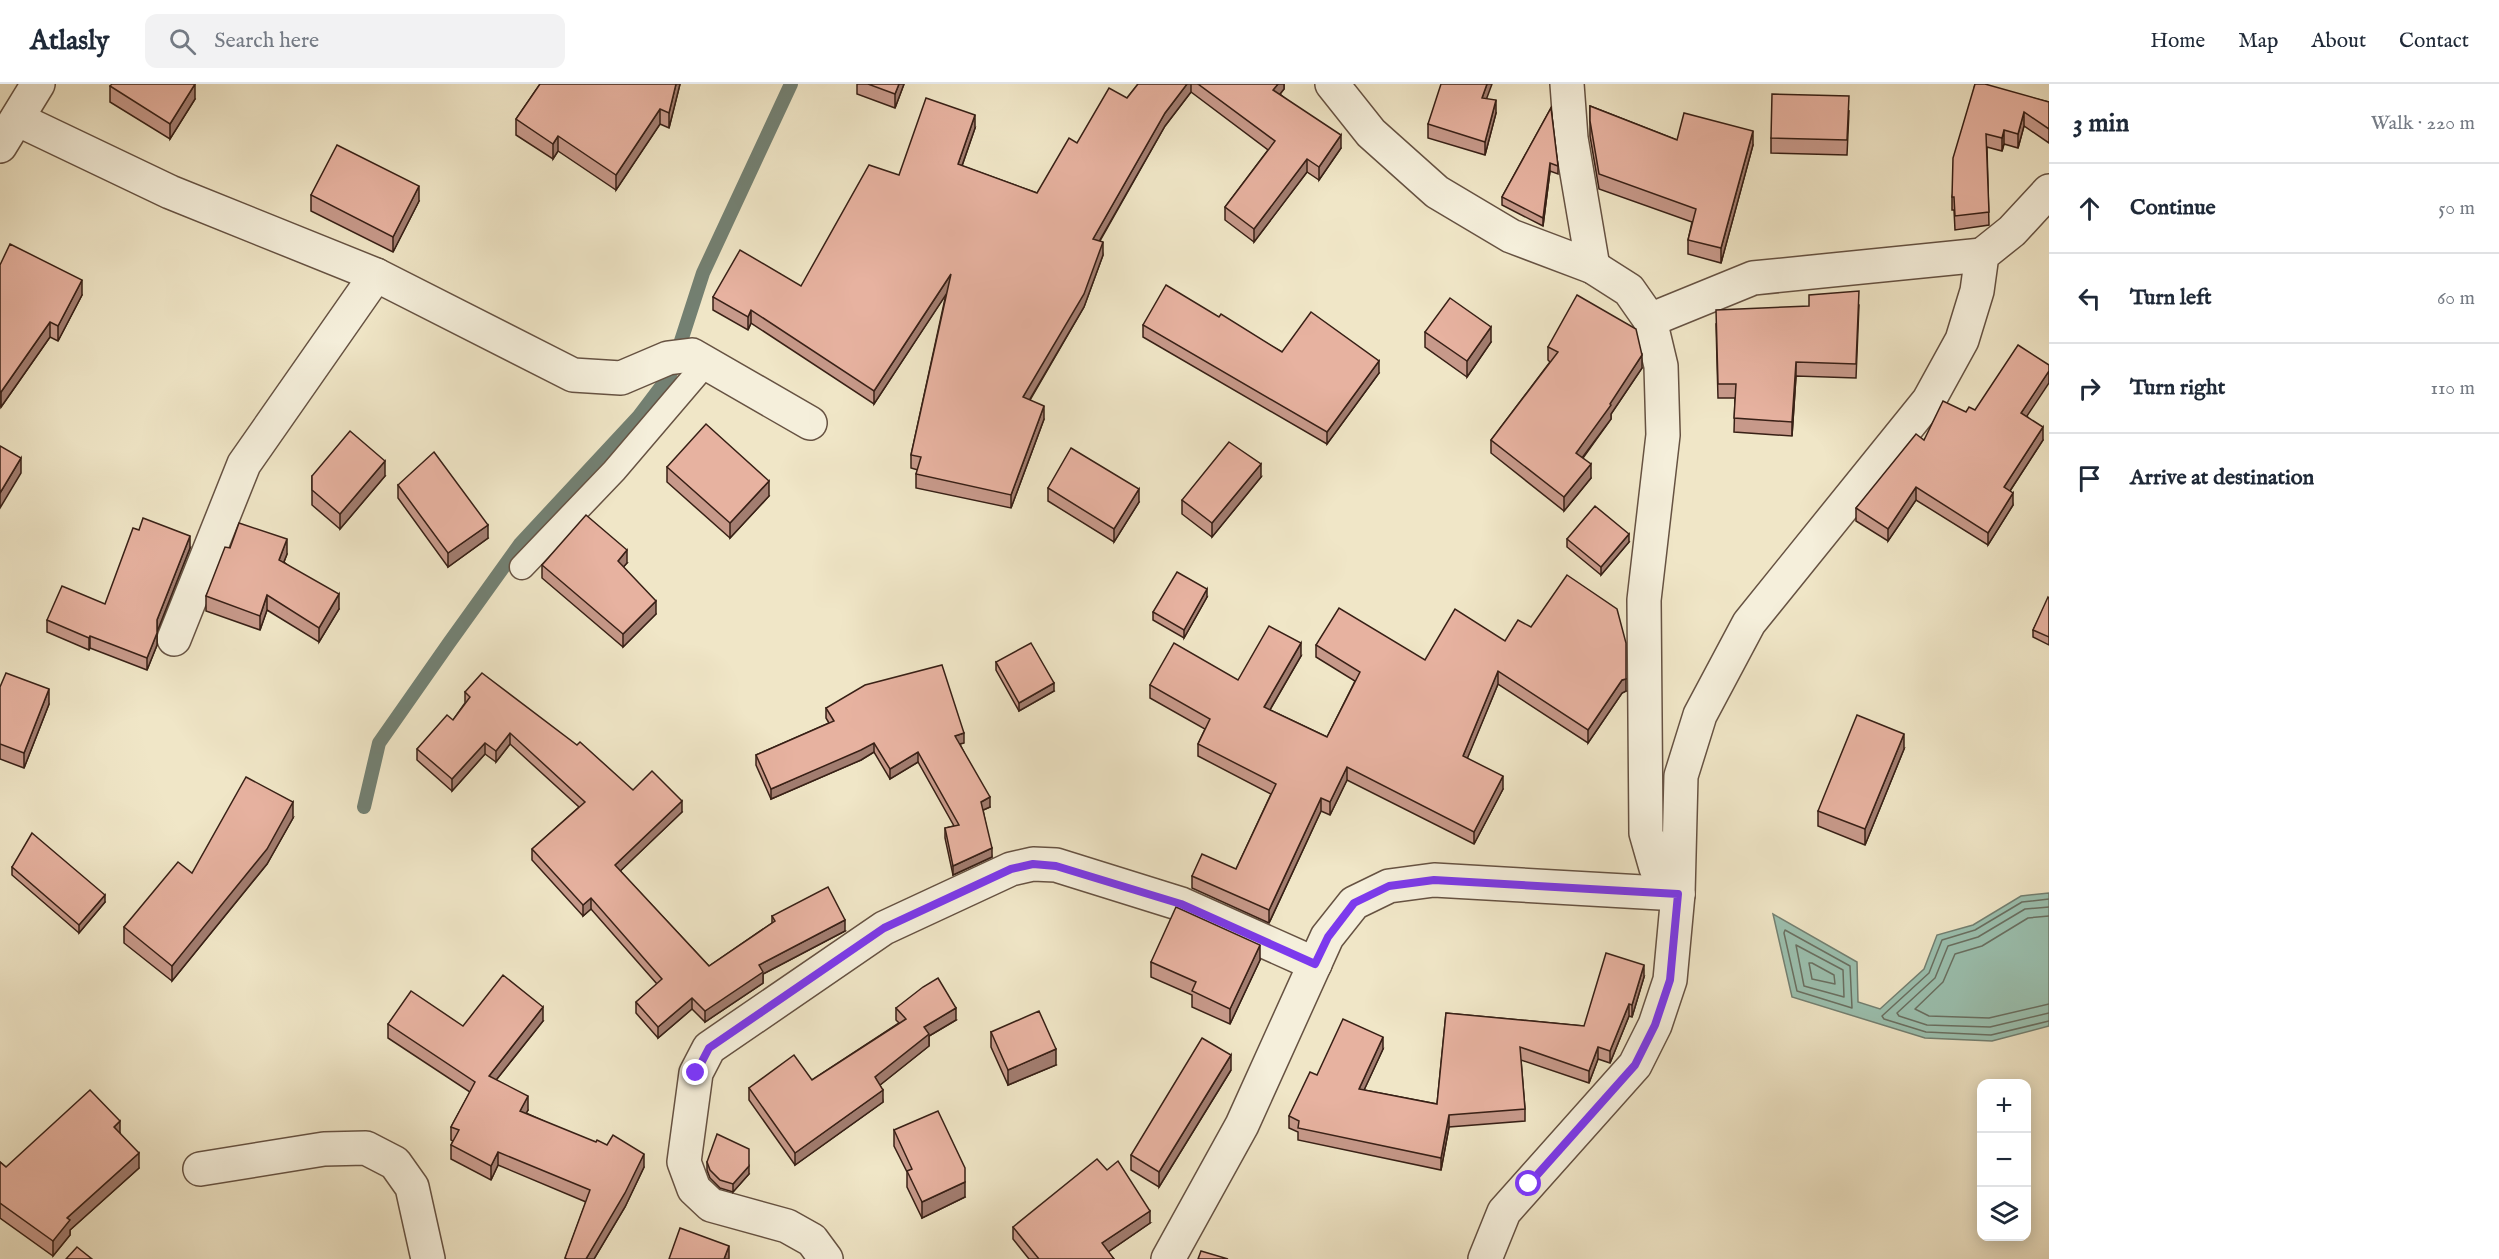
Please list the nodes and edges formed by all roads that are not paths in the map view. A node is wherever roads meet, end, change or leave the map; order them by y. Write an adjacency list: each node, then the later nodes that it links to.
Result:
1 (38, 84): 4 (street)
2 (1332, 84): 7 (street)
3 (1567, 84): 7 (street)
4 (8, 132): 8 (street)
5 (2049, 191): 6 (street)
6 (1982, 255): 9 (street); 14 (street)
7 (1593, 267): 9 (street)
8 (376, 275): 10 (street); 13 (street)
9 (1650, 320): 14 (street)
10 (689, 358): 11 (street); 12 (lane)
11 (810, 423)
12 (522, 567)
13 (174, 639)
14 (1678, 894): 15 (street); 20 (street)
15 (1315, 964): 18 (street); 19 (street)
16 (200, 1169): 17 (street)
17 (428, 1259)
18 (826, 1259)
19 (1168, 1259)
20 (1485, 1259)

